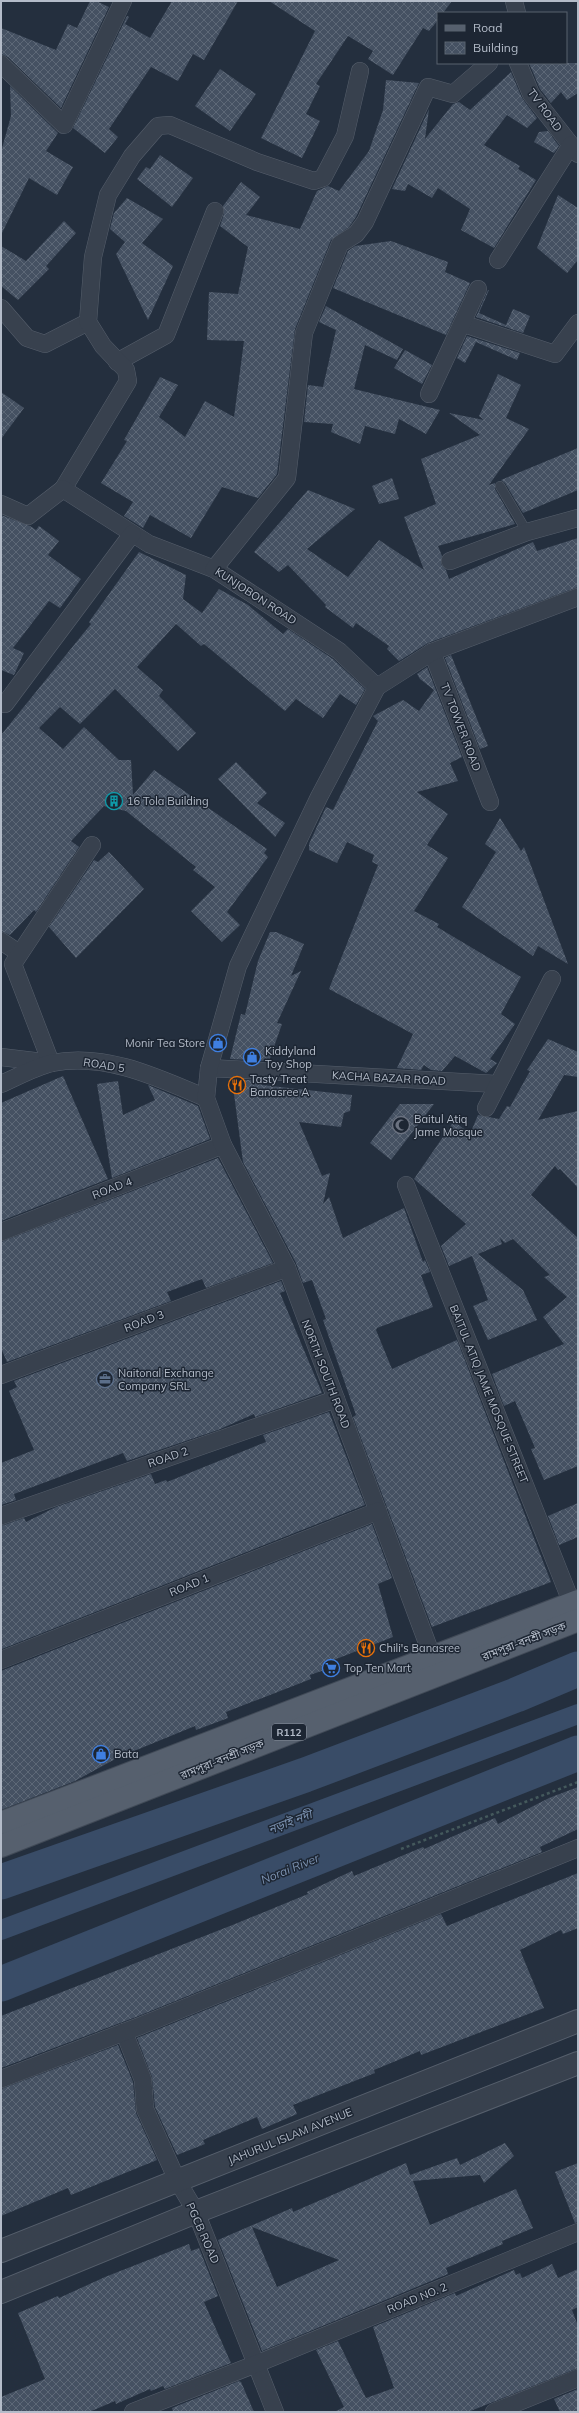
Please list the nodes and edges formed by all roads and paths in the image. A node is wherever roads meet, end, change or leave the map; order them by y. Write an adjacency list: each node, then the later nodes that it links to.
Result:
1 (123, 1): 4 (street)
2 (514, 1): 3 (street)
3 (517, 12)
4 (1, 64)
5 (488, 64): 25 (street)
6 (518, 64): 8 (street, TV ROAD)
7 (360, 71): 13 (street)
8 (574, 149): 10 (street)
9 (215, 211): 16 (street)
10 (498, 260)
11 (478, 289): 14 (street)
12 (1, 308): 13 (street)
13 (88, 322): 16 (street)
14 (464, 324): 15 (street); 17 (street)
15 (578, 324)
16 (117, 362): 19 (street)
17 (429, 394)
18 (500, 486): 22 (lane)
19 (63, 489): 20 (street); 23 (street, KUNJOBON ROAD)
20 (1, 504)
21 (578, 518): 22 (street)
22 (527, 532): 24 (street)
23 (132, 534): 25 (street, KUNJOBON ROAD); 29 (street)
24 (450, 561)
25 (214, 569): 28 (street, KUNJOBON ROAD)
26 (578, 597): 27 (street)
27 (432, 652): 28 (street); 30 (street, TV TOWER ROAD)
28 (377, 687): 37 (street)
29 (5, 704)
30 (490, 802)
31 (92, 846): 33 (street)
32 (1, 941): 33 (street)
33 (19, 953): 36 (street)
34 (552, 979): 39 (street)
35 (1, 1057): 36 (street)
36 (51, 1064): 38 (street, ROAD 5); 40 (street, ROAD 5)
37 (209, 1068): 39 (street, KACHA BAZAR ROAD); 40 (street)
38 (1, 1084)
39 (497, 1084): 41 (street)
40 (206, 1098): 42 (street, NORTH SOUTH ROAD)
41 (486, 1108)
42 (223, 1145): 44 (street, ROAD 4); 45 (street, NORTH SOUTH ROAD)
43 (406, 1185): 50 (street, BAITUL ATIQ JAME MOSQUE STREET)
44 (1, 1232)
45 (287, 1268): 46 (street, ROAD 3); 47 (street, NORTH SOUTH ROAD)
46 (1, 1375)
47 (336, 1399): 48 (street, NORTH SOUTH ROAD); 49 (street, ROAD 2)
48 (378, 1511): 51 (street, NORTH SOUTH ROAD); 52 (street, ROAD 1)
49 (1, 1516)
50 (576, 1608): 51 (main road, রামপুরা-বনশ্রী সড়ক / R112); 55 (main road, রামপুরা-বনশ্রী সড়ক / R112)
51 (432, 1656): 54 (main road, রামপুরা-বনশ্রী সড়ক / R112)
52 (1, 1660)
53 (578, 1782): 57 (path)
54 (1, 1823)
55 (1, 1846)
56 (578, 1848): 59 (street)
57 (401, 1849)
58 (578, 2021): 62 (street, JAHURUL ISLAM AVENUE)
59 (124, 2032): 61 (street); 62 (street, PGCB ROAD)
60 (578, 2063): 63 (street)
61 (1, 2079)
62 (177, 2180): 63 (street, PGCB ROAD); 65 (street, JAHURUL ISLAM AVENUE)
63 (196, 2212): 66 (street); 67 (street, PGCB ROAD)
64 (578, 2232): 67 (street, ROAD NO. 2)
65 (1, 2251)
66 (1, 2292)
67 (256, 2364): 69 (street, ROAD NO. 2); 70 (street, PGCB ROAD)
68 (578, 2378): 71 (street)
69 (133, 2412)
70 (275, 2412)
71 (494, 2412)

